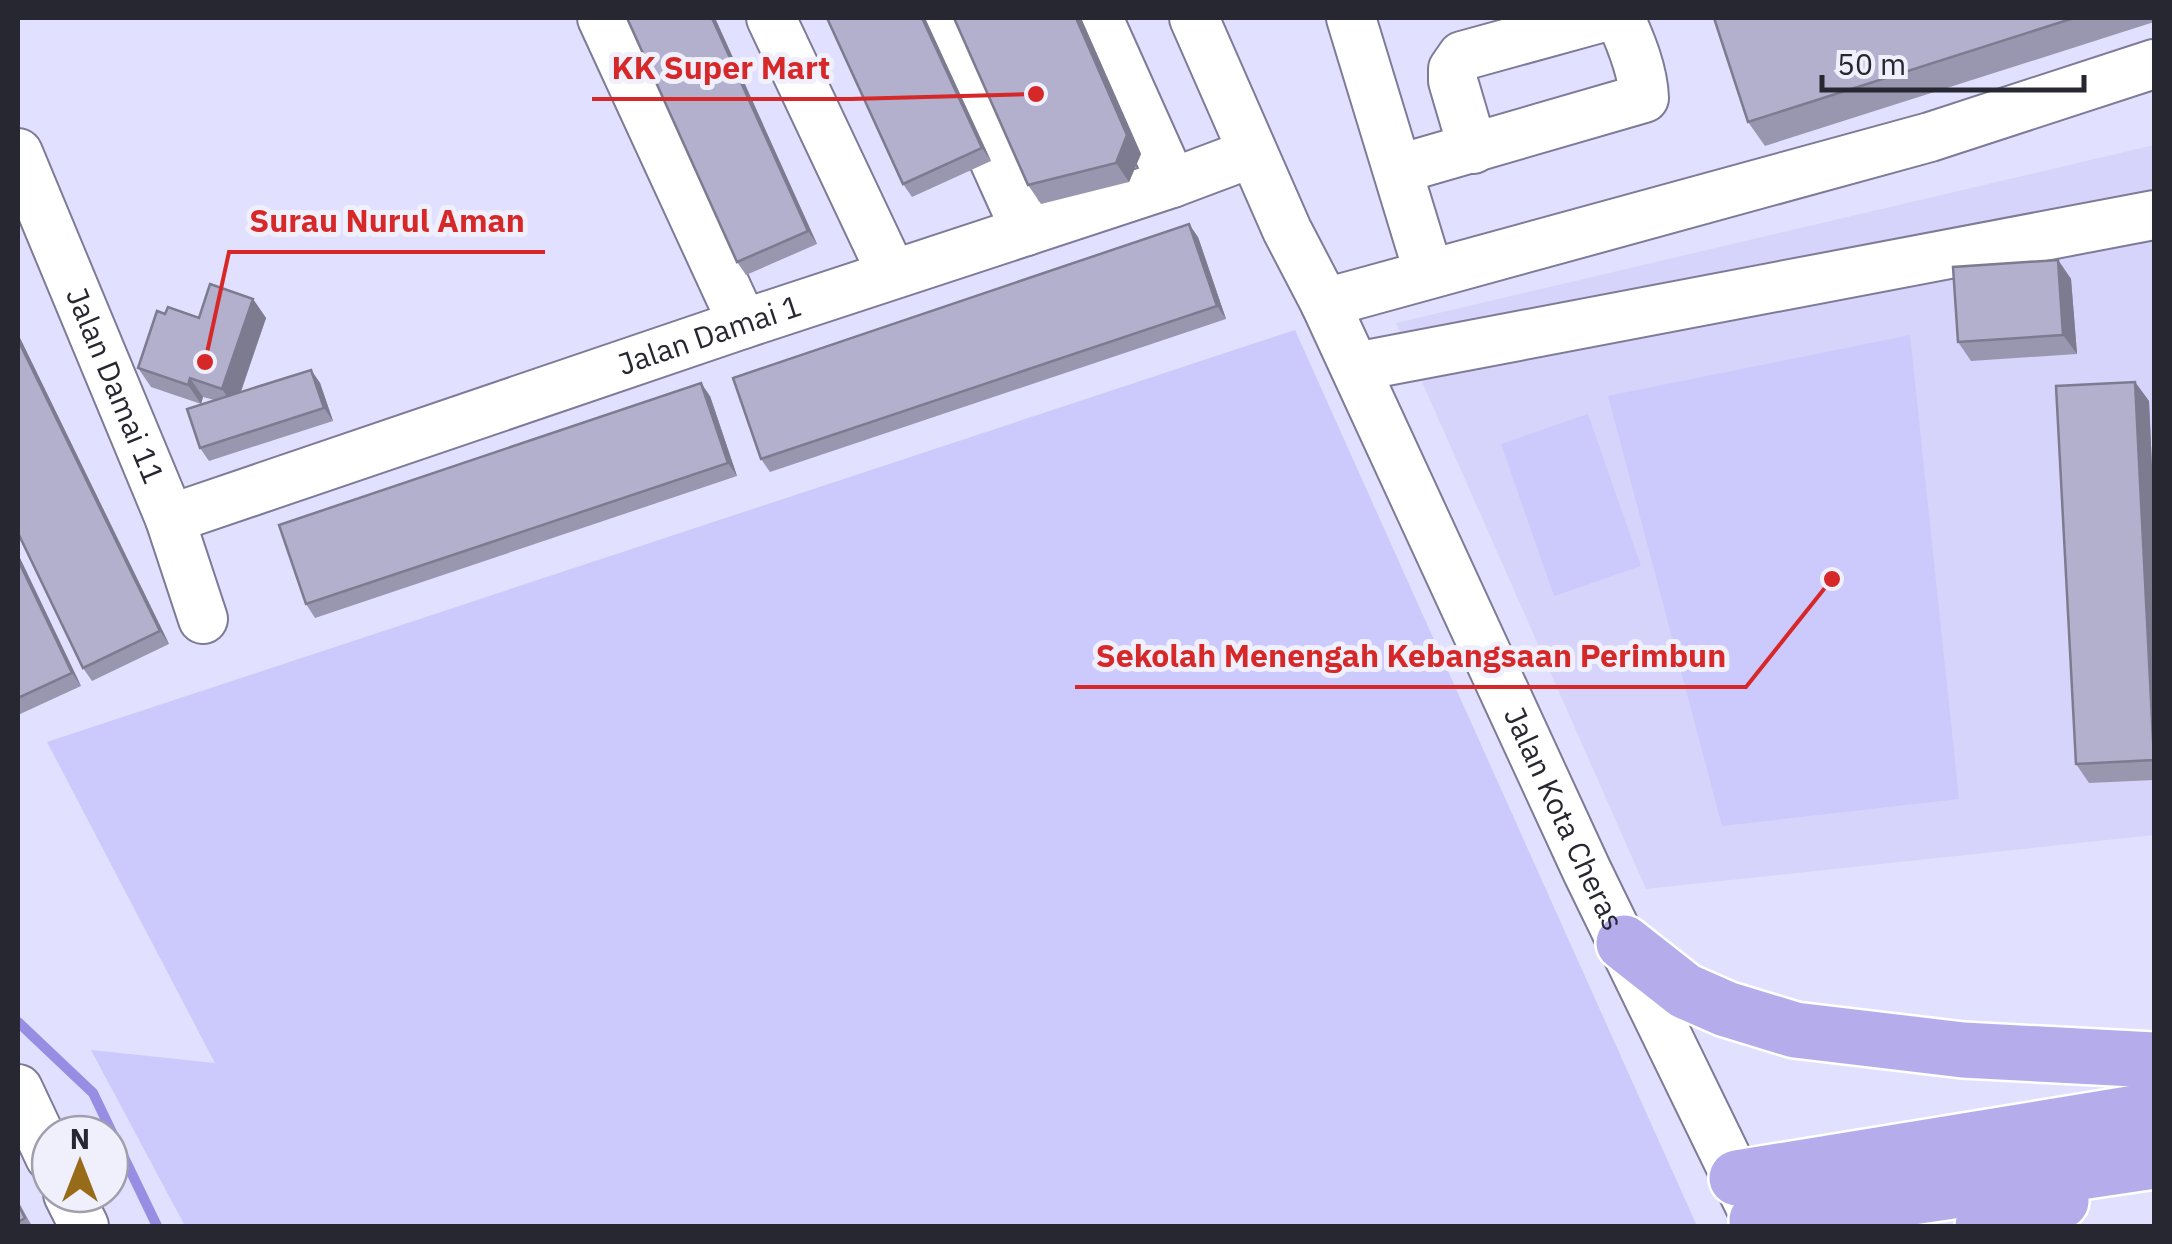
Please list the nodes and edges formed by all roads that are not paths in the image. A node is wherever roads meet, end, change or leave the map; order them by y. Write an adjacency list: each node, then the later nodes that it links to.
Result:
1 (602, 18): 20 (street)
2 (771, 18): 17 (street)
3 (930, 18): 16 (street)
4 (1098, 18): 14 (street)
5 (1194, 18): 11 (street, Jalan Kota Cheras)
6 (1351, 18): 13 (street)
7 (1600, 18): 10 (street)
8 (1616, 18): 10 (street)
9 (2154, 64): 18 (street)
10 (1473, 150): 13 (street)
11 (1252, 153): 14 (street, Jalan Damai 1); 19 (street, Jalan Kota Cheras)
12 (18, 154): 22 (street, Jalan Damai 11)
13 (1399, 169): 18 (street)
14 (1172, 183): 16 (street, Jalan Damai 1)
15 (2154, 215): 21 (street)
16 (1026, 231): 17 (street, Jalan Damai 1)
17 (892, 274): 20 (street, Jalan Damai 1)
18 (1429, 274): 19 (street)
19 (1346, 297): 21 (street, Jalan Kota Cheras)
20 (743, 324): 22 (street, Jalan Damai 1)
21 (1355, 368): 24 (street, Jalan Kota Cheras)
22 (170, 519): 23 (street, Jalan Damai 11)
23 (203, 619)
24 (1624, 943): 25 (main road); 31 (street, Jalan Kota Cheras)
25 (2154, 1060)
26 (18, 1089): 28 (street)
27 (2154, 1110): 31 (main road)
28 (30, 1114)
29 (2154, 1161): 31 (main road)
30 (2154, 1170): 32 (main road)
31 (1751, 1208)
32 (1983, 1226)

